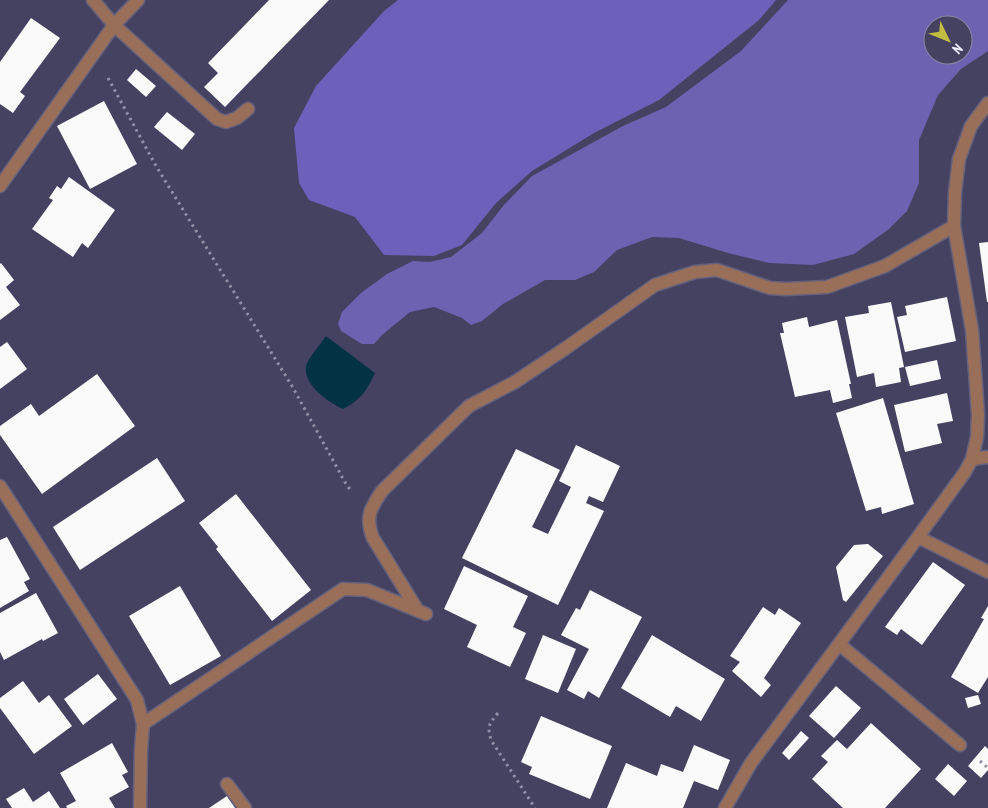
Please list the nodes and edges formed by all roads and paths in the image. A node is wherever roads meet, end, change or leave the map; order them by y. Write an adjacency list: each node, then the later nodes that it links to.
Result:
1 (93, 0): 3 (street)
2 (138, 0): 3 (street)
3 (114, 25): 4 (street); 6 (street)
4 (95, 53): 7 (street); 12 (path)
5 (988, 103): 8 (street)
6 (248, 109)
7 (0, 186)
8 (954, 226): 10 (street); 12 (street)
9 (988, 457): 10 (street)
10 (972, 459): 13 (street)
11 (0, 486): 17 (street)
12 (370, 516): 17 (street)
13 (918, 537): 14 (street); 15 (street)
14 (988, 572)
15 (839, 644): 18 (street); 23 (street)
16 (498, 713): 22 (path)
17 (143, 724): 20 (street)
18 (960, 745)
19 (227, 784): 21 (street)
20 (140, 808)
21 (246, 808)
22 (535, 808)
23 (725, 808)

